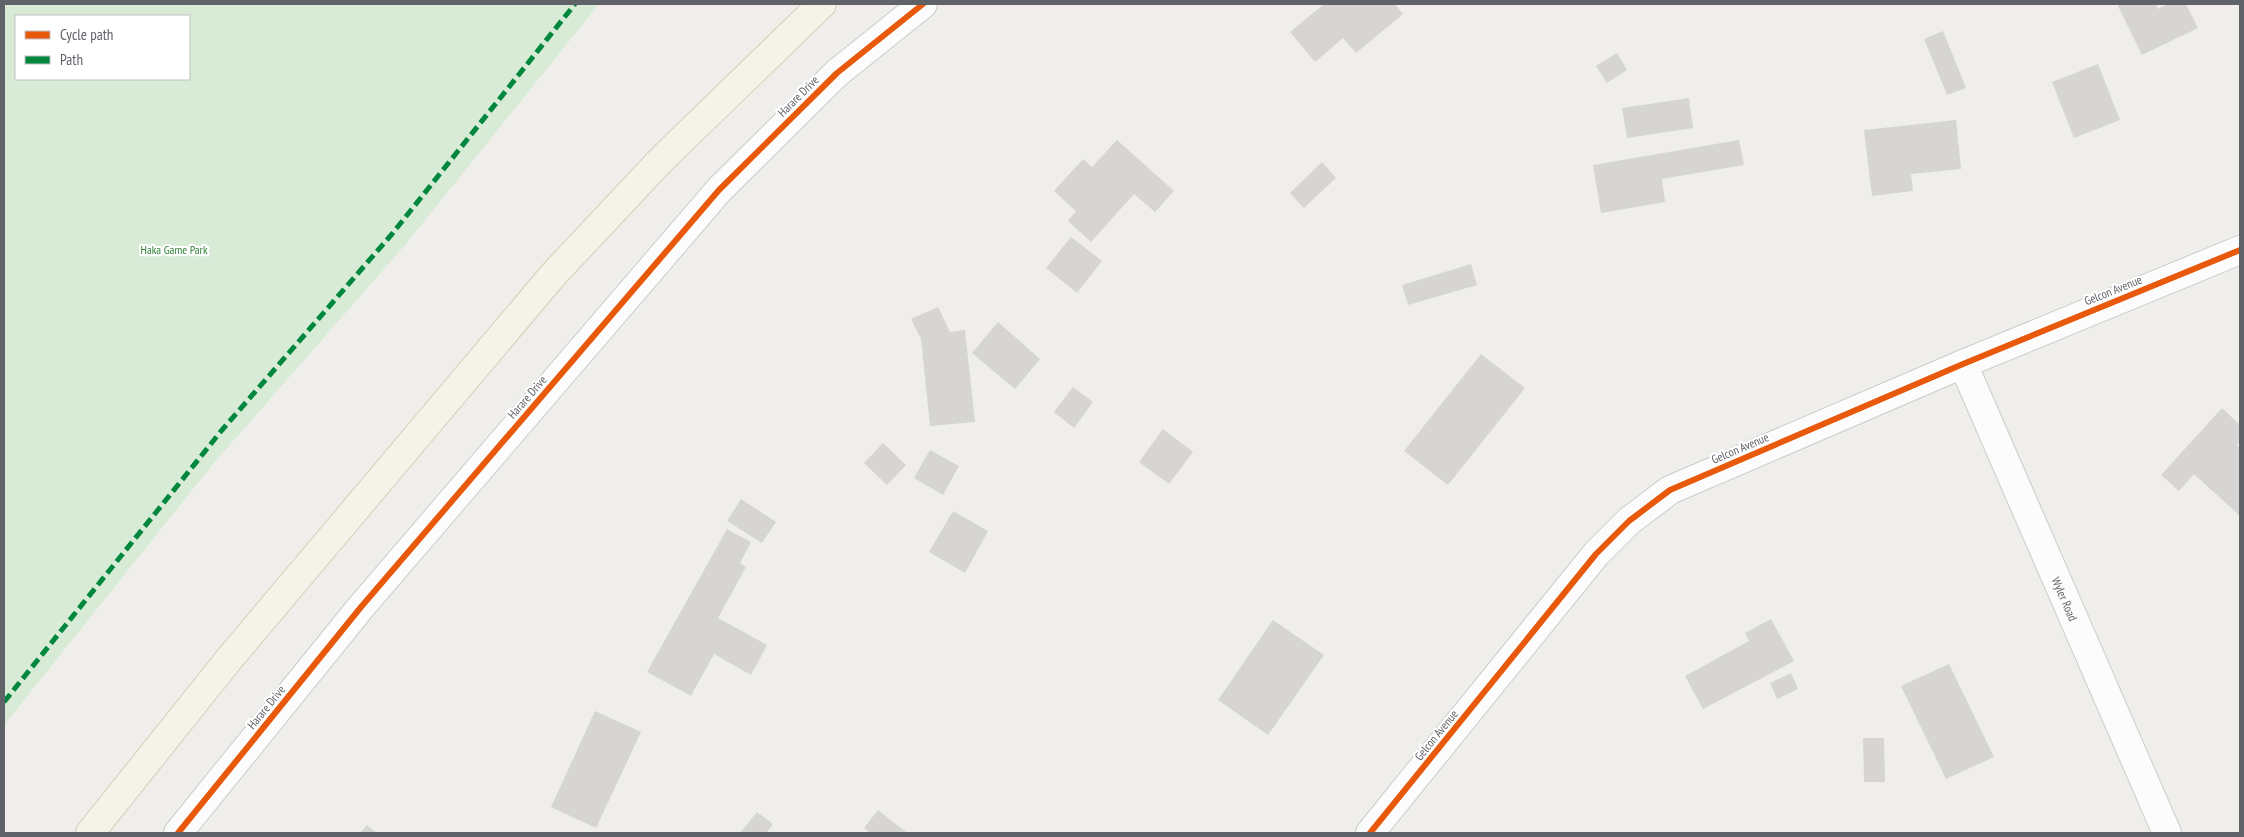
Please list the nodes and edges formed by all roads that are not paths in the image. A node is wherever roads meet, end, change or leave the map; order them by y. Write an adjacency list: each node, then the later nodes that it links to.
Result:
1 (822, 4): 5 (main road)
2 (923, 4): 6 (street, Harare Drive)
3 (2240, 250): 4 (street, Gelcon Avenue)
4 (1964, 364): 7 (street, Gelcon Avenue); 8 (street, Wyler Road)
5 (90, 833)
6 (178, 833)
7 (1370, 833)
8 (2167, 833)

